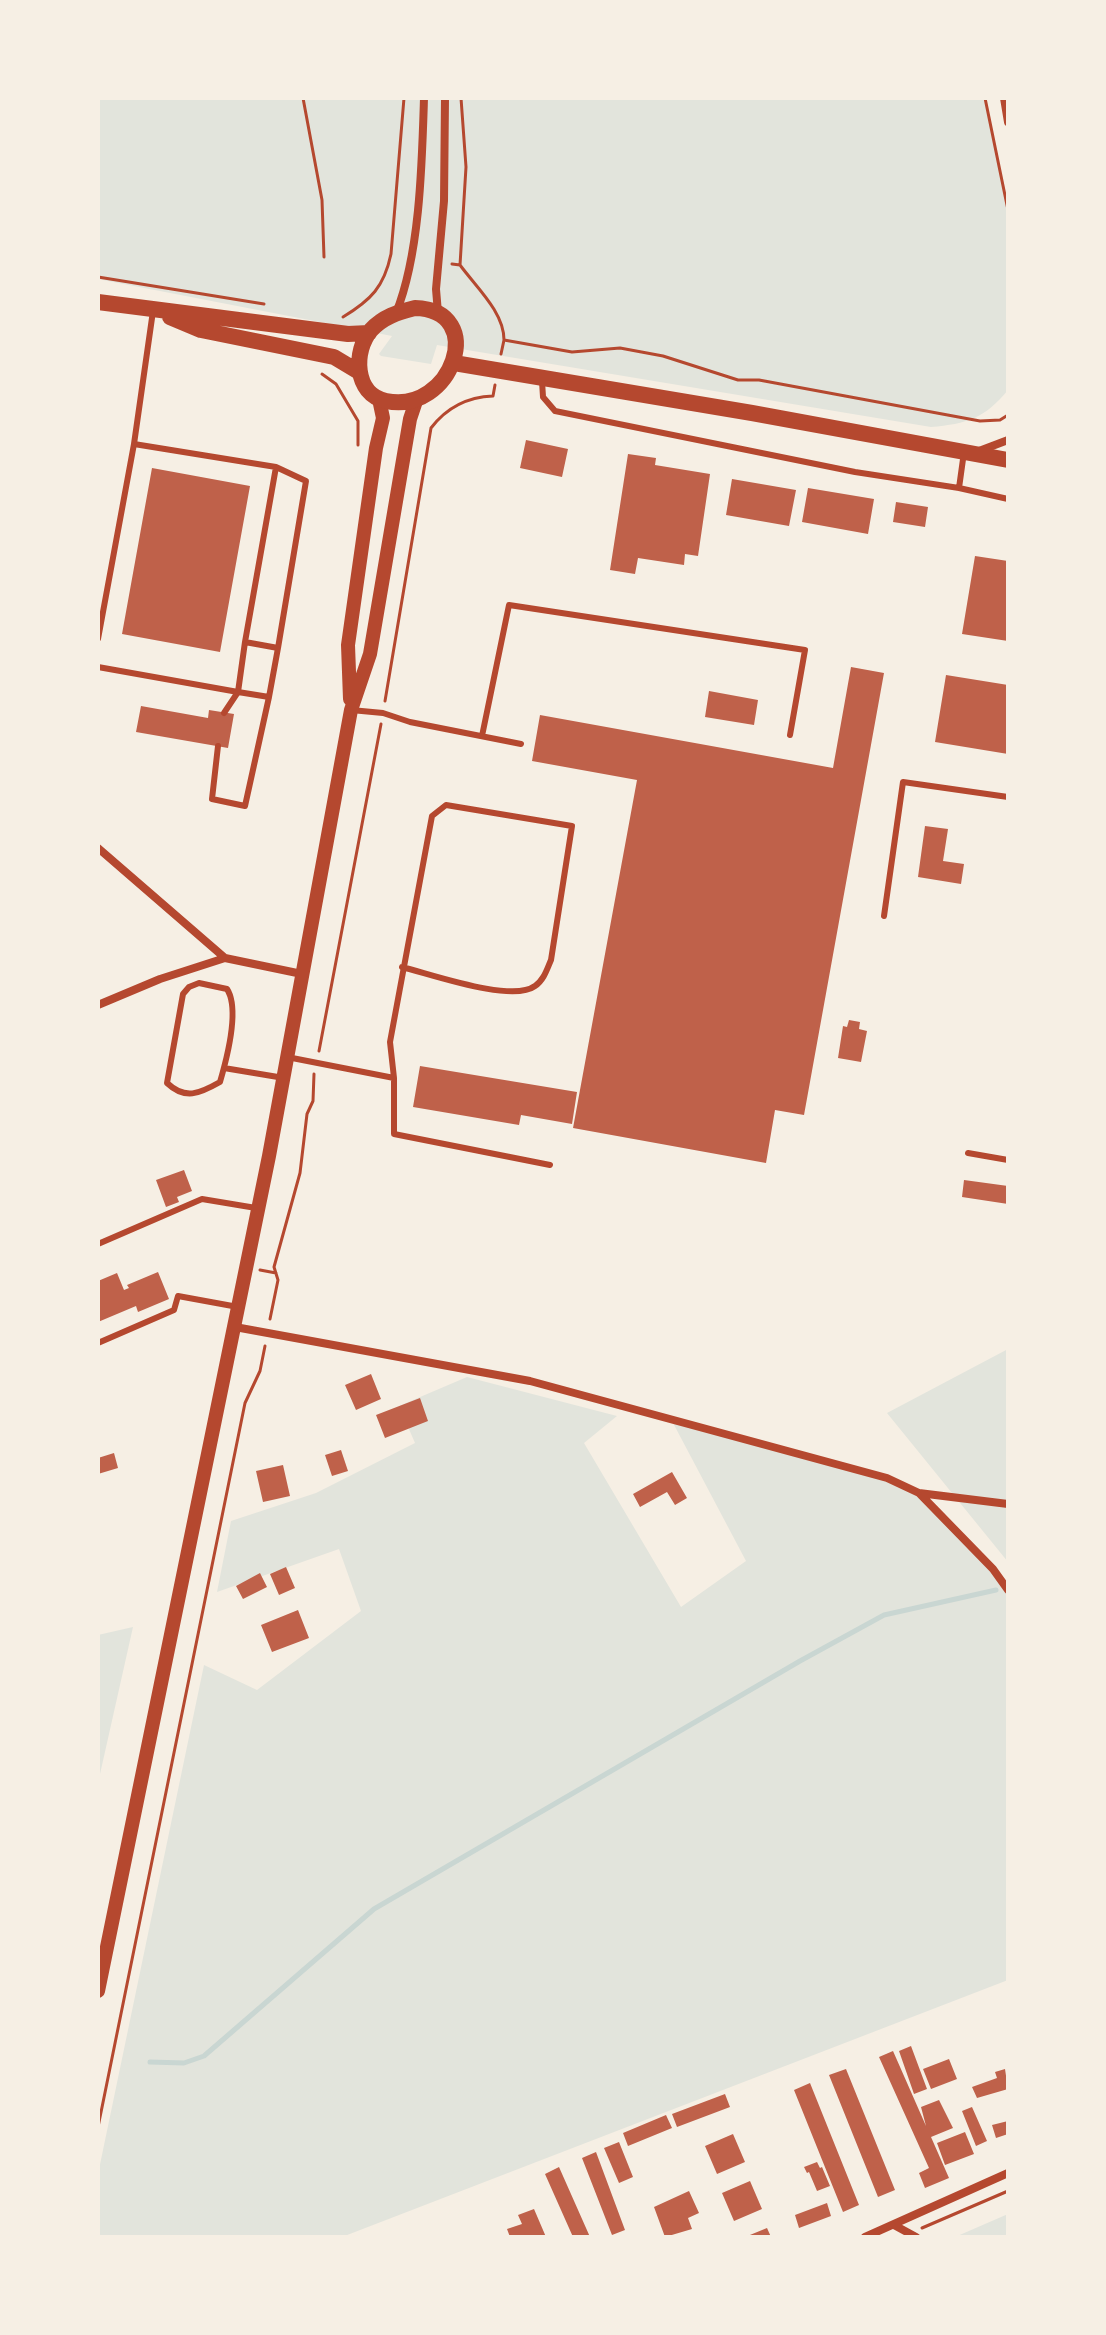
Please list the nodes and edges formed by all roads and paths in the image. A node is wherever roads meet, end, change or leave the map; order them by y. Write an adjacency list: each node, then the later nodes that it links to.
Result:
1 (303, 98): 10 (path)
2 (404, 98): 19 (path)
3 (424, 98): 17 (street)
4 (445, 98): 11 (street)
5 (461, 98): 12 (path)
6 (985, 98): 9 (path)
7 (1004, 98): 8 (street)
8 (1008, 122)
9 (1008, 210)
10 (324, 257)
11 (438, 261): 12 (path); 18 (street)
12 (460, 265): 21 (path)
13 (98, 277): 15 (path)
14 (98, 302): 16 (main road)
15 (270, 305)
16 (153, 311): 20 (main road); 25 (main road); 31 (lane)
17 (396, 313): 18 (main road); 20 (main road)
18 (438, 313): 22 (main road)
19 (343, 317)
20 (369, 333): 25 (main road)
21 (504, 340): 23 (path); 29 (path)
22 (454, 363): 23 (main road); 28 (main road)
23 (497, 370): 26 (main road); 46 (path)
24 (318, 372): 32 (path)
25 (359, 372): 27 (main road)
26 (541, 378): 33 (main road); 36 (lane)
27 (379, 399): 28 (main road); 44 (street)
28 (416, 401): 44 (street)
29 (1008, 415)
30 (1008, 440): 33 (street)
31 (134, 444): 35 (lane); 38 (lane)
32 (358, 445)
33 (970, 452): 34 (main road); 36 (lane)
34 (1008, 460)
35 (276, 467): 39 (lane); 40 (lane)
36 (959, 488): 37 (lane)
37 (1008, 499)
38 (98, 639)
39 (245, 642): 40 (lane); 42 (lane)
40 (278, 648): 43 (lane)
41 (98, 667): 42 (lane)
42 (238, 692): 43 (lane); 45 (lane)
43 (269, 697): 50 (lane)
44 (351, 710): 46 (lane); 56 (street)
45 (224, 713)
46 (383, 713): 48 (lane); 59 (path)
47 (790, 735): 48 (lane)
48 (482, 736): 49 (lane)
49 (521, 744)
50 (218, 746)
51 (1008, 797): 53 (lane)
52 (98, 848): 54 (street)
53 (884, 916)
54 (225, 958): 56 (street); 57 (street)
55 (402, 967): 55 (lane); 62 (lane)
56 (302, 974): 58 (street)
57 (98, 1005)
58 (287, 1057): 59 (lane); 61 (street)
59 (317, 1061): 62 (lane); 70 (path)
60 (224, 1068): 60 (lane); 61 (lane)
61 (284, 1078): 66 (street)
62 (394, 1078): 65 (lane)
63 (968, 1153): 64 (lane)
64 (1008, 1160)
65 (550, 1165)
66 (258, 1208): 67 (lane); 68 (street)
67 (98, 1244)
68 (238, 1307): 69 (street); 71 (lane)
69 (235, 1327): 70 (street); 75 (street)
70 (268, 1331): 72 (street); 76 (path)
71 (98, 1343)
72 (919, 1493): 73 (street); 74 (street)
73 (1008, 1504)
74 (1008, 1590)
75 (98, 1991)
76 (98, 2127)
77 (1008, 2173): 79 (street)
78 (1008, 2191): 80 (path)
79 (894, 2225): 80 (street); 81 (street)
80 (913, 2235)
81 (865, 2237)

